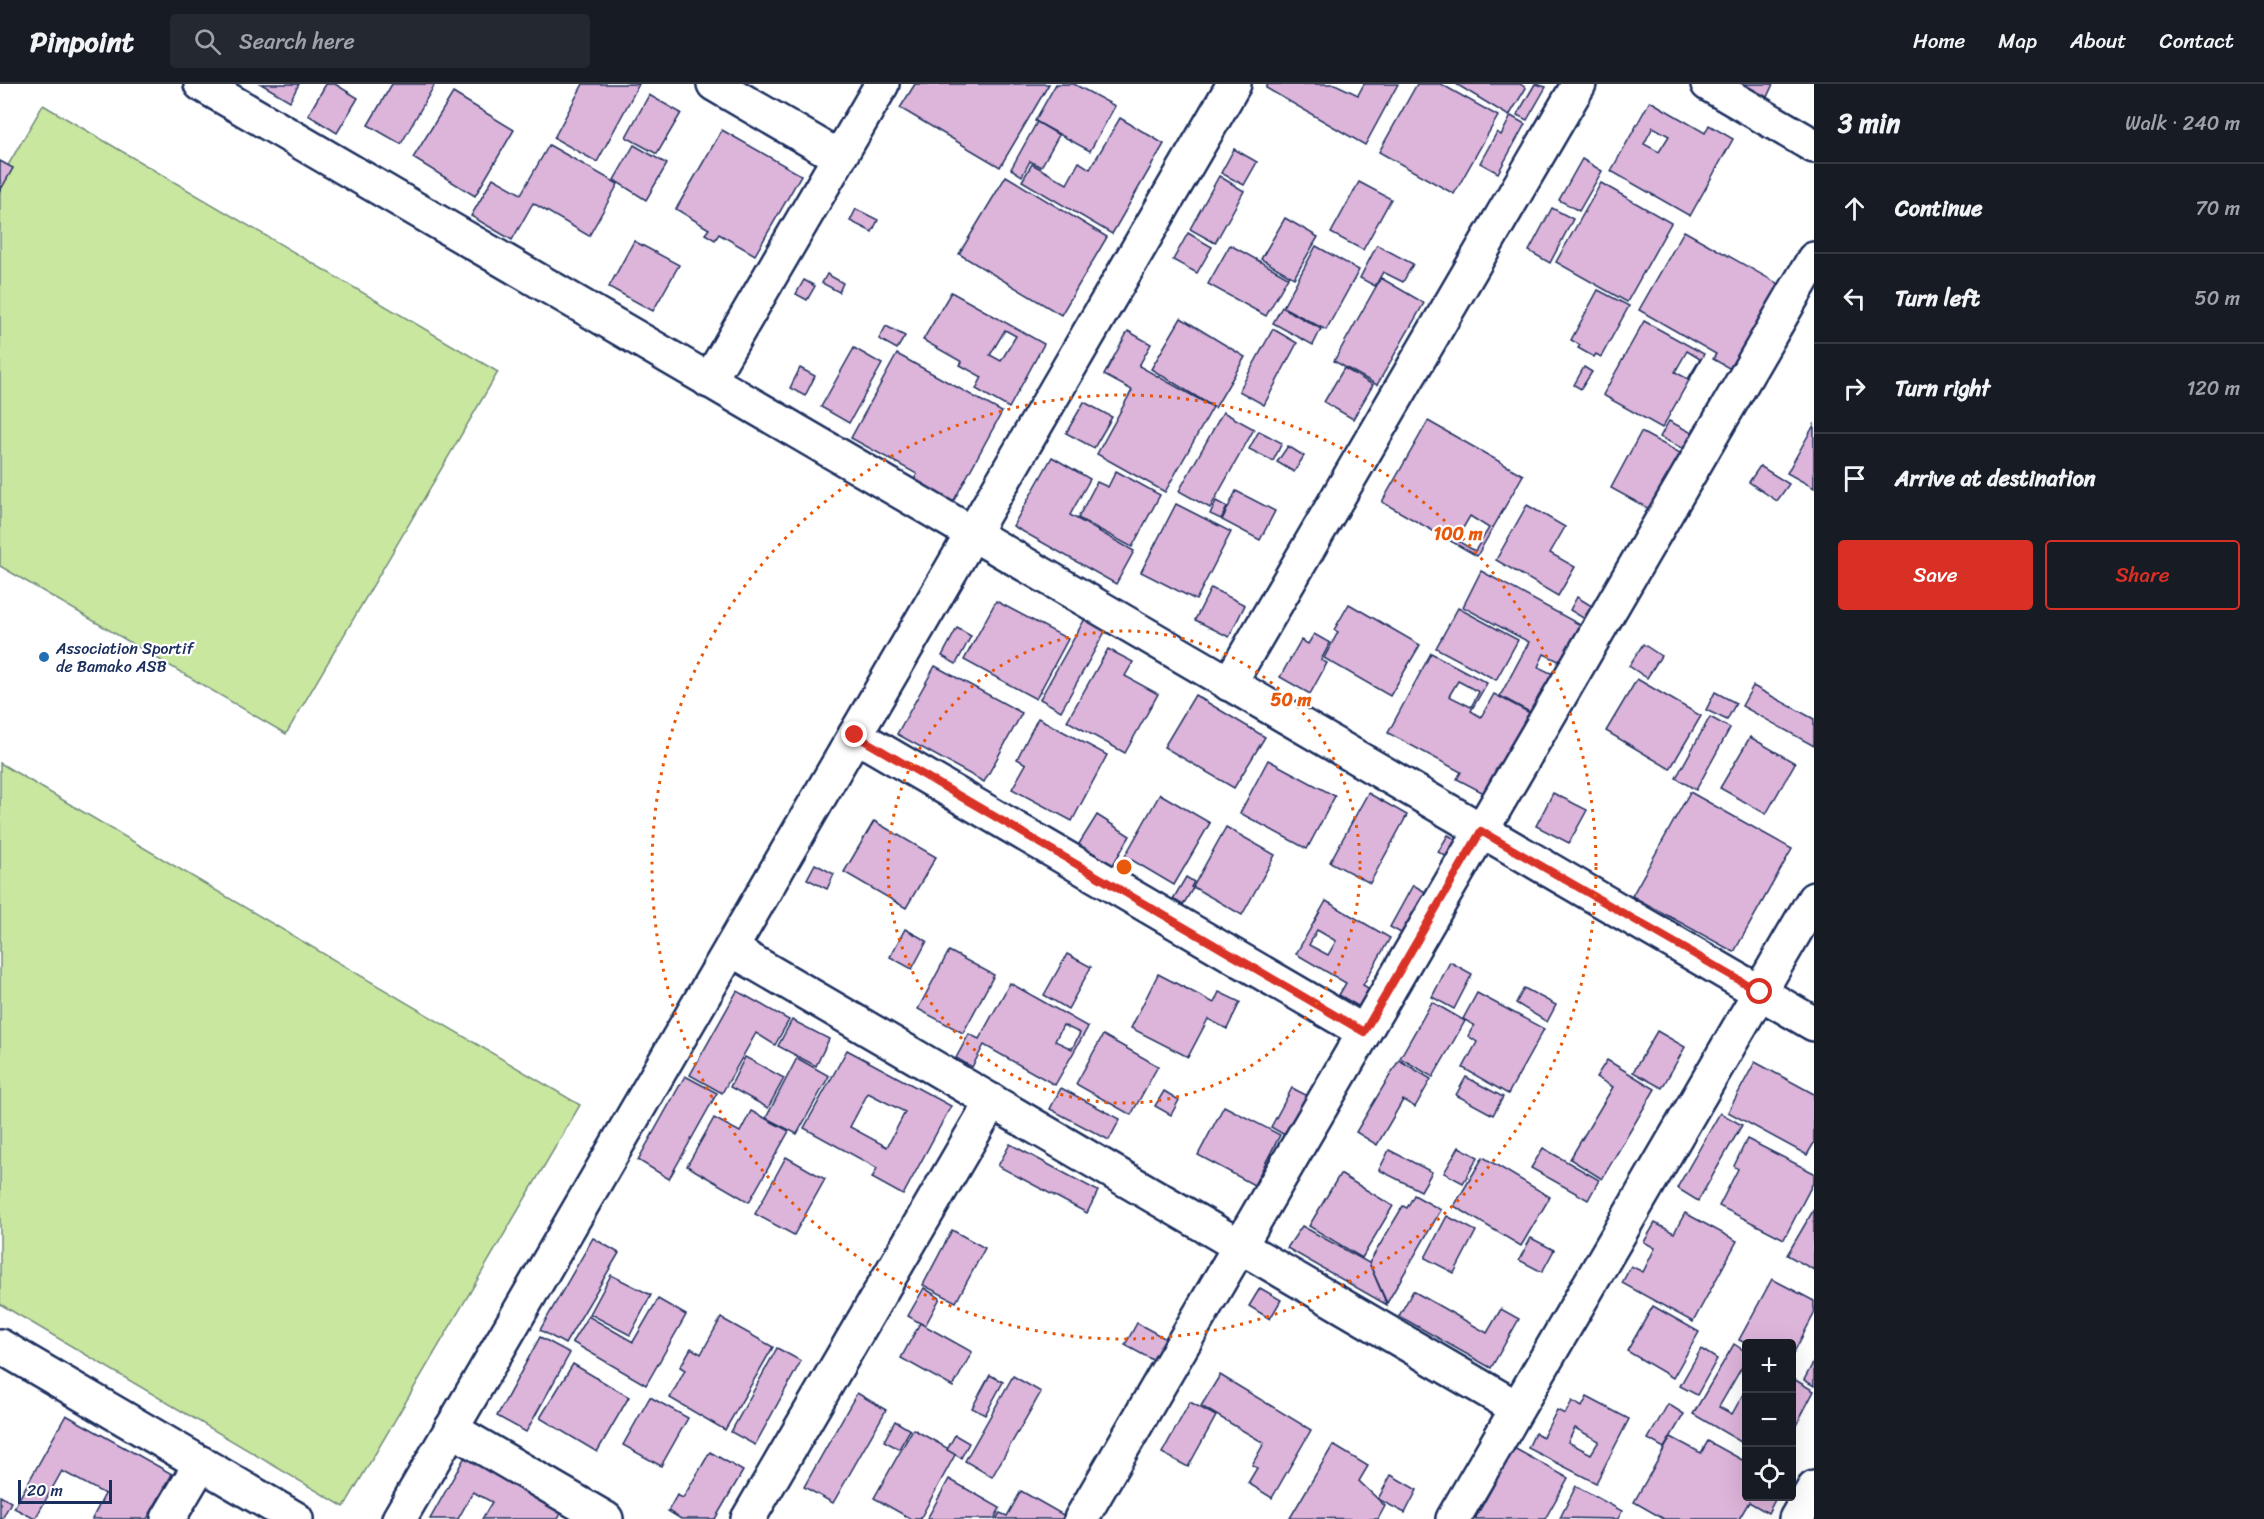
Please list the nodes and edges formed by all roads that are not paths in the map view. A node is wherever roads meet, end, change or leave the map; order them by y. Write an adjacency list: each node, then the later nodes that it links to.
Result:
1 (201, 84): 10 (street)
2 (714, 84): 8 (street)
3 (882, 84): 8 (street)
4 (1234, 84): 11 (street)
5 (1579, 84): 12 (street)
6 (1708, 84): 7 (street)
7 (1814, 146)
8 (840, 157): 10 (street)
9 (1814, 259): 14 (street)
10 (709, 381): 11 (street)
11 (972, 534): 12 (street); 13 (street)
12 (1229, 684): 14 (street)
13 (855, 735): 16 (street); 19 (street)
14 (1481, 831): 17 (street); 19 (street)
15 (1814, 899): 17 (street)
16 (731, 949): 20 (street); 24 (street)
17 (1760, 992): 18 (street); 23 (street)
18 (1814, 1024)
19 (1364, 1032): 21 (street)
20 (992, 1101): 21 (street); 31 (street)
21 (1240, 1246): 23 (street); 32 (street)
22 (0, 1346): 25 (street)
23 (1517, 1408): 33 (street)
24 (451, 1429): 29 (street); 30 (street)
25 (201, 1463): 27 (street); 28 (street)
26 (1814, 1488): 34 (street)
27 (168, 1519)
28 (296, 1519)
29 (399, 1519)
30 (606, 1519)
31 (748, 1519)
32 (1081, 1519)
33 (1453, 1519)
34 (1796, 1519)

